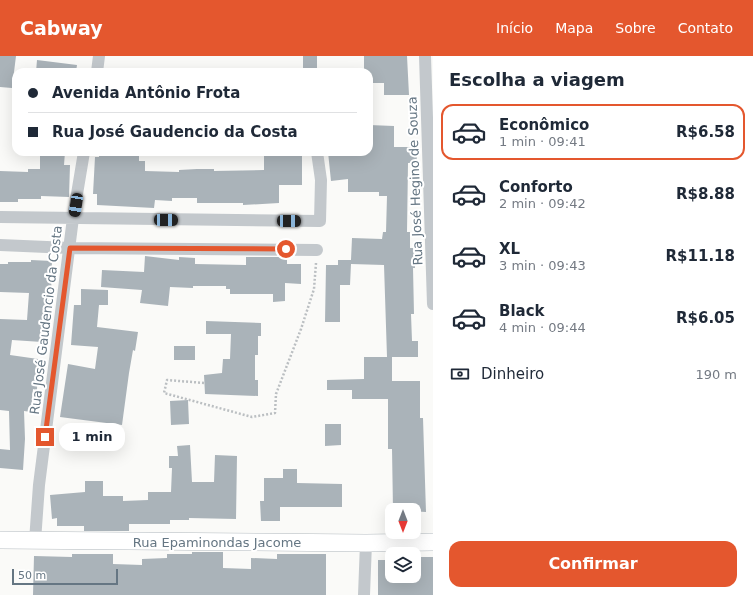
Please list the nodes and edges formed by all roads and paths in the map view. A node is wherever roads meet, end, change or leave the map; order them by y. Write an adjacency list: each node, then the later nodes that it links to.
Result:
1 (99, 56): 3 (street)
2 (425, 56): 11 (street, Rua José Hegino de Souza)
3 (97, 68)
4 (83, 156): 7 (street, Rua José Gaudencio da Costa)
5 (318, 156): 7 (street)
6 (0, 217): 7 (street)
7 (73, 218): 9 (street, Rua José Gaudencio da Costa)
8 (0, 245): 9 (street)
9 (70, 248): 10 (street); 14 (street, Rua José Gaudencio da Costa)
10 (318, 250): 12 (path)
11 (433, 304)
12 (204, 382)
13 (0, 540): 14 (main road, Rua Epaminondas Jacome)
14 (35, 541): 16 (main road, Rua Epaminondas Jacome)
15 (433, 542): 16 (main road, Rua Epaminondas Jacome)
16 (366, 543): 17 (street)
17 (364, 595)

